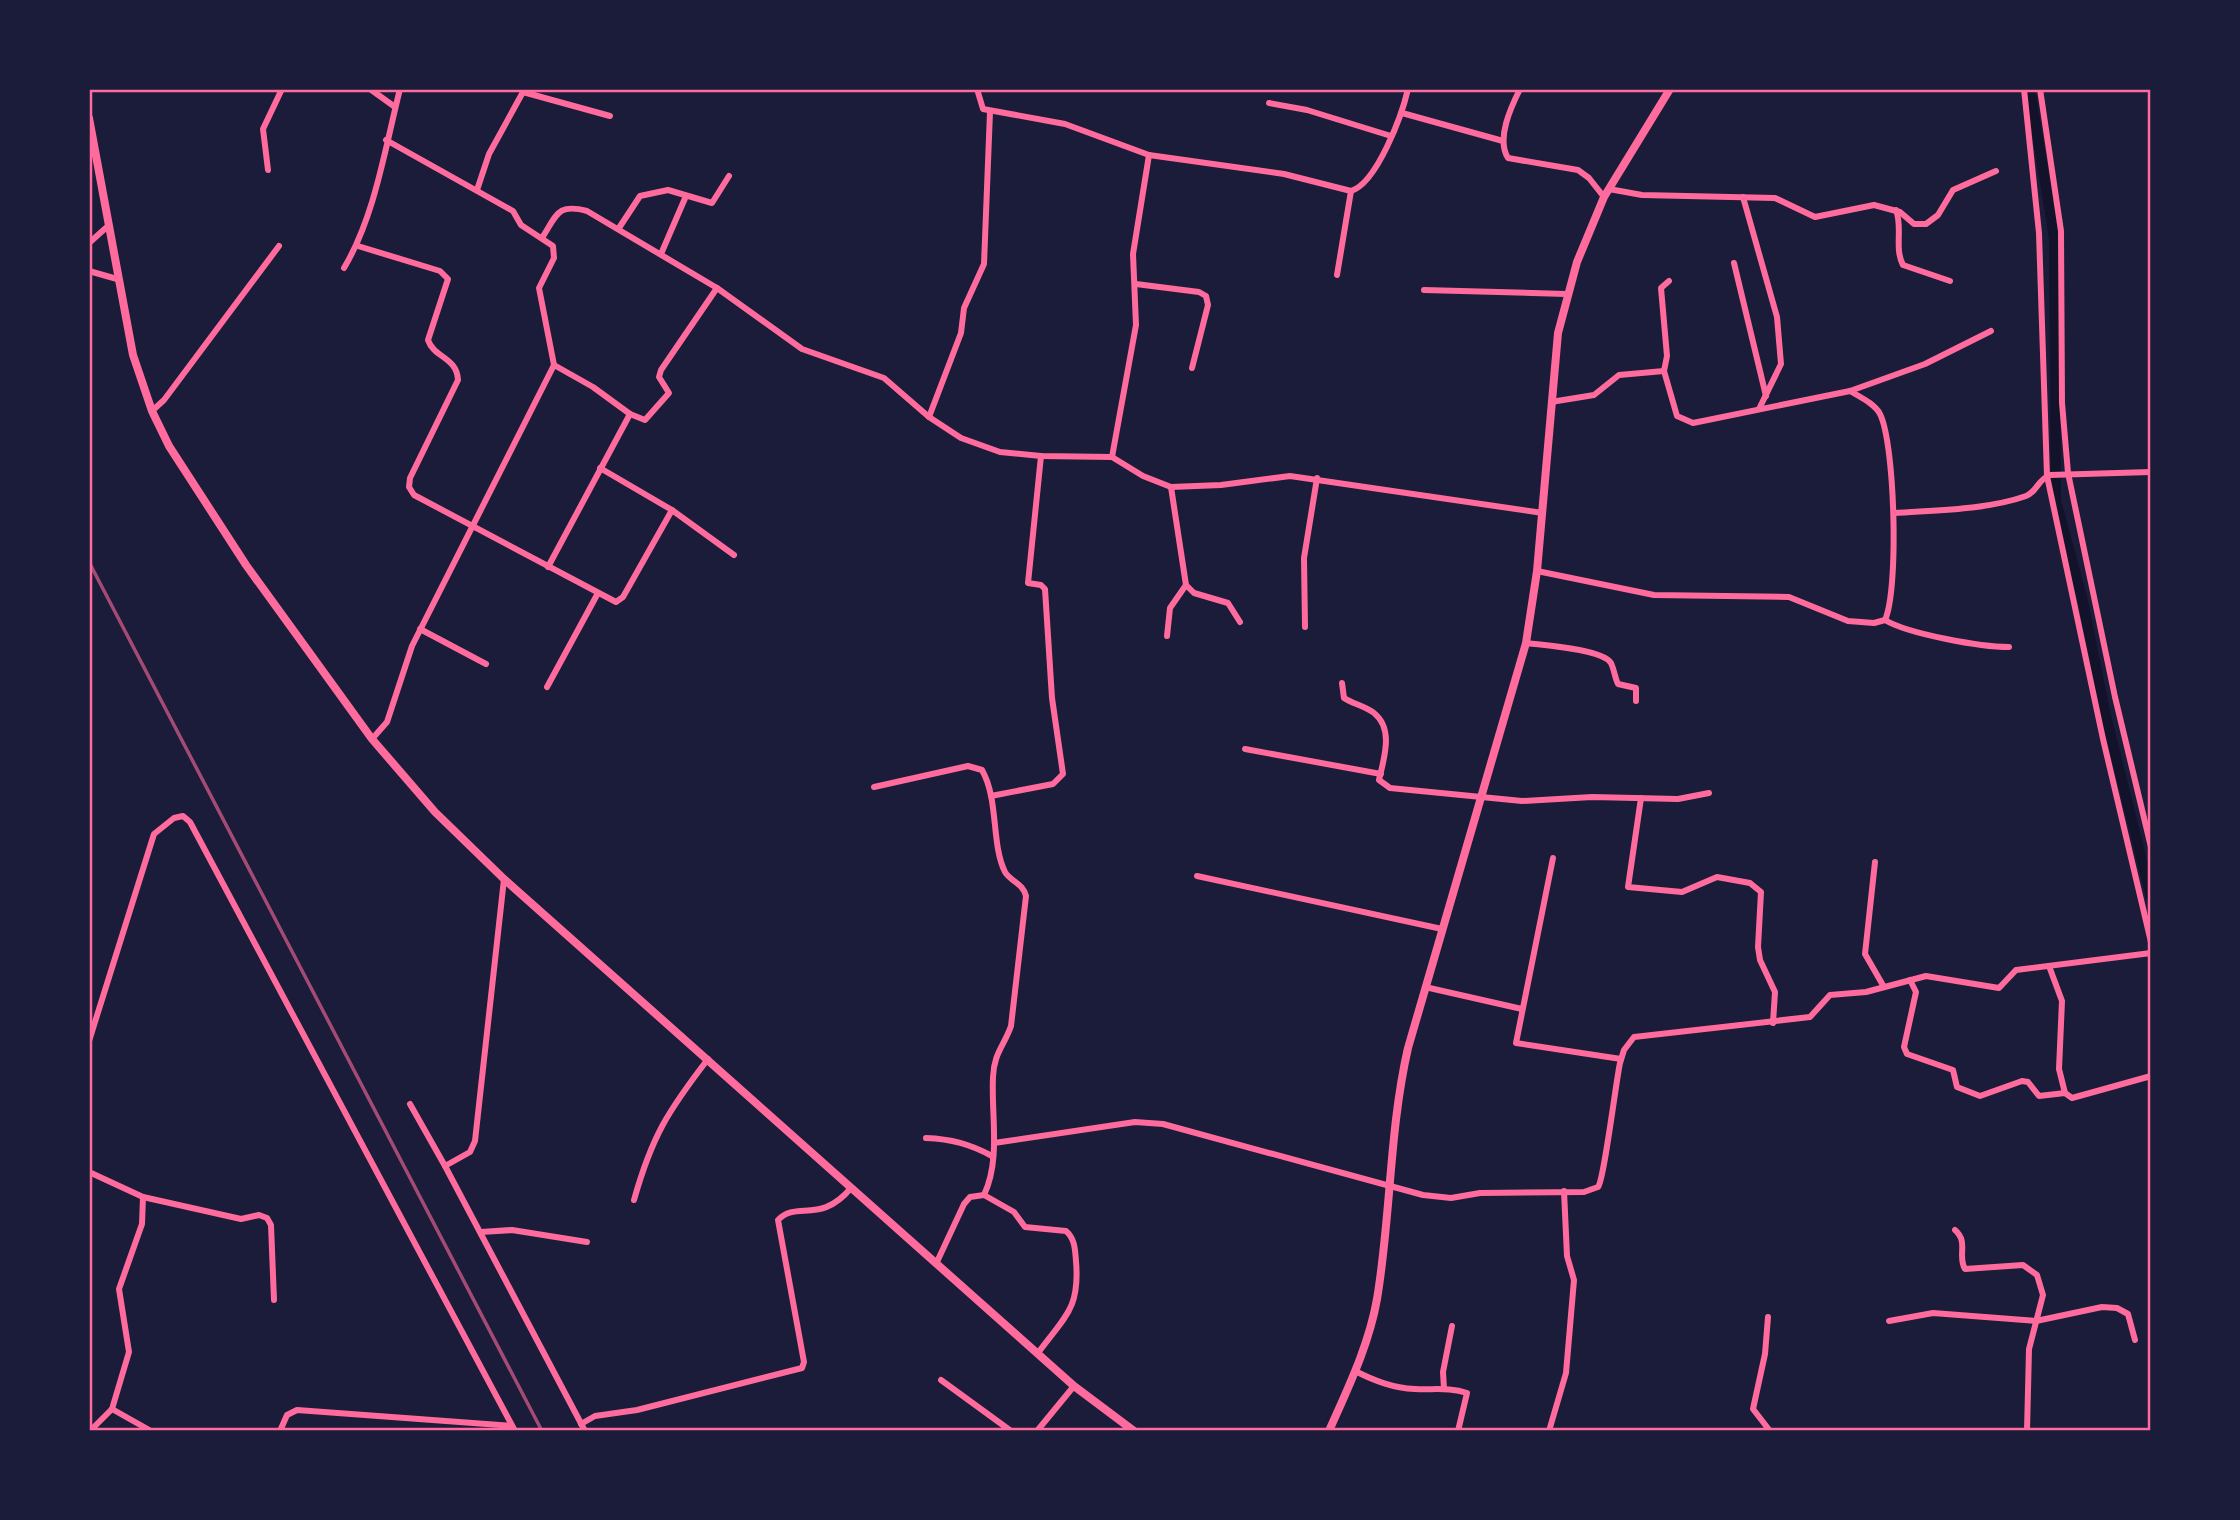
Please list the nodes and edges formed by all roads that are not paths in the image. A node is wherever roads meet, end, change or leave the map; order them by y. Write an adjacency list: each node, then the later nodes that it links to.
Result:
1 (289, 89): 10 (street)
2 (370, 89): 12 (street)
3 (400, 89): 12 (street)
4 (977, 89): 13 (street)
5 (1408, 89): 14 (street)
6 (1520, 89): 19 (street)
7 (1670, 89): 26 (main road)
8 (2024, 89): 64 (street)
9 (2040, 89): 63 (street)
10 (279, 90): 21 (street)
11 (1269, 103): 17 (street)
12 (396, 107): 18 (street)
13 (990, 112): 20 (street); 58 (street)
14 (1402, 113): 17 (street); 19 (street)
15 (610, 116): 24 (street)
16 (89, 118): 30 (main road)
17 (1391, 136): 25 (street)
18 (386, 141): 24 (street); 35 (street)
19 (1503, 141): 26 (street)
20 (1149, 155): 25 (street); 44 (street)
21 (268, 170)
22 (1996, 171): 29 (street)
23 (729, 176): 27 (street)
24 (477, 190): 32 (street)
25 (1351, 191): 40 (street)
26 (1606, 193): 28 (street); 47 (main road)
27 (686, 196): 31 (street); 36 (street)
28 (1743, 197): 29 (street); 53 (street)
29 (1896, 210): 43 (street)
30 (108, 226): 33 (street); 41 (main road)
31 (619, 228): 32 (street); 36 (street)
32 (542, 238): 49 (street)
33 (89, 243)
34 (279, 246): 56 (street)
35 (358, 246): 38 (street); 70 (street)
36 (661, 254): 45 (street)
37 (1734, 263): 53 (street)
38 (344, 268)
39 (89, 271): 41 (street)
40 (1337, 275)
41 (117, 279): 56 (main road)
42 (1669, 281): 51 (street)
43 (1950, 281)
44 (1136, 284): 50 (street); 60 (street)
45 (717, 288): 57 (street); 58 (street)
46 (1424, 290): 47 (street)
47 (1566, 294): 54 (main road)
48 (1991, 331): 52 (street)
49 (555, 365): 57 (street); 70 (street)
50 (1192, 368)
51 (1664, 372): 54 (street); 55 (street)
52 (1850, 391): 55 (street); 69 (street)
53 (1766, 397): 55 (street)
54 (1551, 402): 68 (main road)
55 (1759, 410)
56 (152, 411): 87 (main road)
57 (629, 414): 61 (street)
58 (929, 417): 59 (street)
59 (1041, 456): 60 (street); 92 (street)
60 (1112, 457): 66 (street)
61 (600, 468): 67 (street); 72 (street)
62 (2151, 472): 63 (street)
63 (2065, 473): 64 (street); 95 (street)
64 (2049, 475): 69 (street); 101 (street)
65 (1317, 478): 66 (street); 68 (street); 78 (street)
66 (1171, 487): 74 (street)
67 (673, 510): 71 (street); 75 (street)
68 (1543, 513): 73 (main road)
69 (1894, 513): 76 (street)
70 (474, 529): 72 (street); 79 (street)
71 (734, 555)
72 (548, 567): 75 (street)
73 (1537, 571): 76 (street); 81 (main road)
74 (1186, 585): 77 (street); 80 (street)
75 (598, 593): 85 (street)
76 (1885, 620): 82 (street)
77 (1240, 622)
78 (1305, 627)
79 (420, 629): 83 (street); 87 (street)
80 (1167, 636)
81 (1526, 643): 86 (street); 93 (main road)
82 (2010, 647)
83 (486, 664)
84 (1342, 683): 89 (street)
85 (547, 687)
86 (1636, 701)
87 (372, 739): 99 (main road)
88 (1245, 749): 89 (street)
89 (1381, 774): 93 (street)
90 (874, 787): 92 (street)
91 (1709, 793): 94 (street)
92 (991, 796): 116 (street)
93 (1481, 798): 94 (street); 100 (main road)
94 (1641, 798): 108 (street)
95 (2151, 846)
96 (1553, 858): 107 (street)
97 (1875, 862): 106 (street)
98 (1197, 876): 100 (street)
99 (504, 879): 110 (main road); 118 (street)
100 (1442, 929): 105 (main road)
101 (2151, 942)
102 (2151, 953): 103 (street)
103 (2049, 966): 104 (street); 113 (street)
104 (1910, 980): 106 (street); 113 (street)
105 (1425, 987): 107 (street); 120 (main road)
106 (1884, 987): 108 (street)
107 (1522, 1009): 111 (street)
108 (1773, 1023): 111 (street)
109 (89, 1041): 143 (street)
110 (708, 1059): 121 (main road); 125 (street)
111 (1621, 1059): 122 (street)
112 (2151, 1076): 113 (street)
113 (2065, 1093)
114 (410, 1104): 118 (street)
115 (926, 1138): 117 (street)
116 (994, 1143): 117 (street); 120 (street)
117 (992, 1156): 123 (street)
118 (445, 1166): 127 (street)
119 (89, 1172): 124 (street)
120 (1388, 1185): 122 (street); 137 (main road)
121 (851, 1188): 129 (main road); 142 (street)
122 (1564, 1191): 152 (street)
123 (984, 1195): 129 (street); 136 (street)
124 (143, 1196): 130 (street); 141 (street)
125 (634, 1200)
126 (1955, 1230): 133 (street)
127 (481, 1232): 128 (street); 142 (street)
128 (587, 1242)
129 (936, 1264): 136 (main road)
130 (274, 1300)
131 (1768, 1317): 153 (street)
132 (1889, 1321): 133 (street)
133 (2036, 1321): 135 (street); 154 (street)
134 (1452, 1326): 140 (street)
135 (2135, 1340)
136 (1038, 1353): 139 (main road)
137 (1355, 1371): 140 (street); 150 (main road)
138 (941, 1380): 148 (street)
139 (1074, 1386): 144 (main road); 149 (street)
140 (1444, 1389): 151 (street)
141 (112, 1409): 145 (street); 146 (street)
142 (583, 1427)
143 (514, 1428): 147 (street)
144 (1133, 1430)
145 (90, 1431)
146 (150, 1431)
147 (280, 1431)
148 (1011, 1431)
149 (1037, 1431)
150 (1329, 1431)
151 (1458, 1431)
152 (1549, 1431)
153 (1769, 1431)
154 (2026, 1431)

